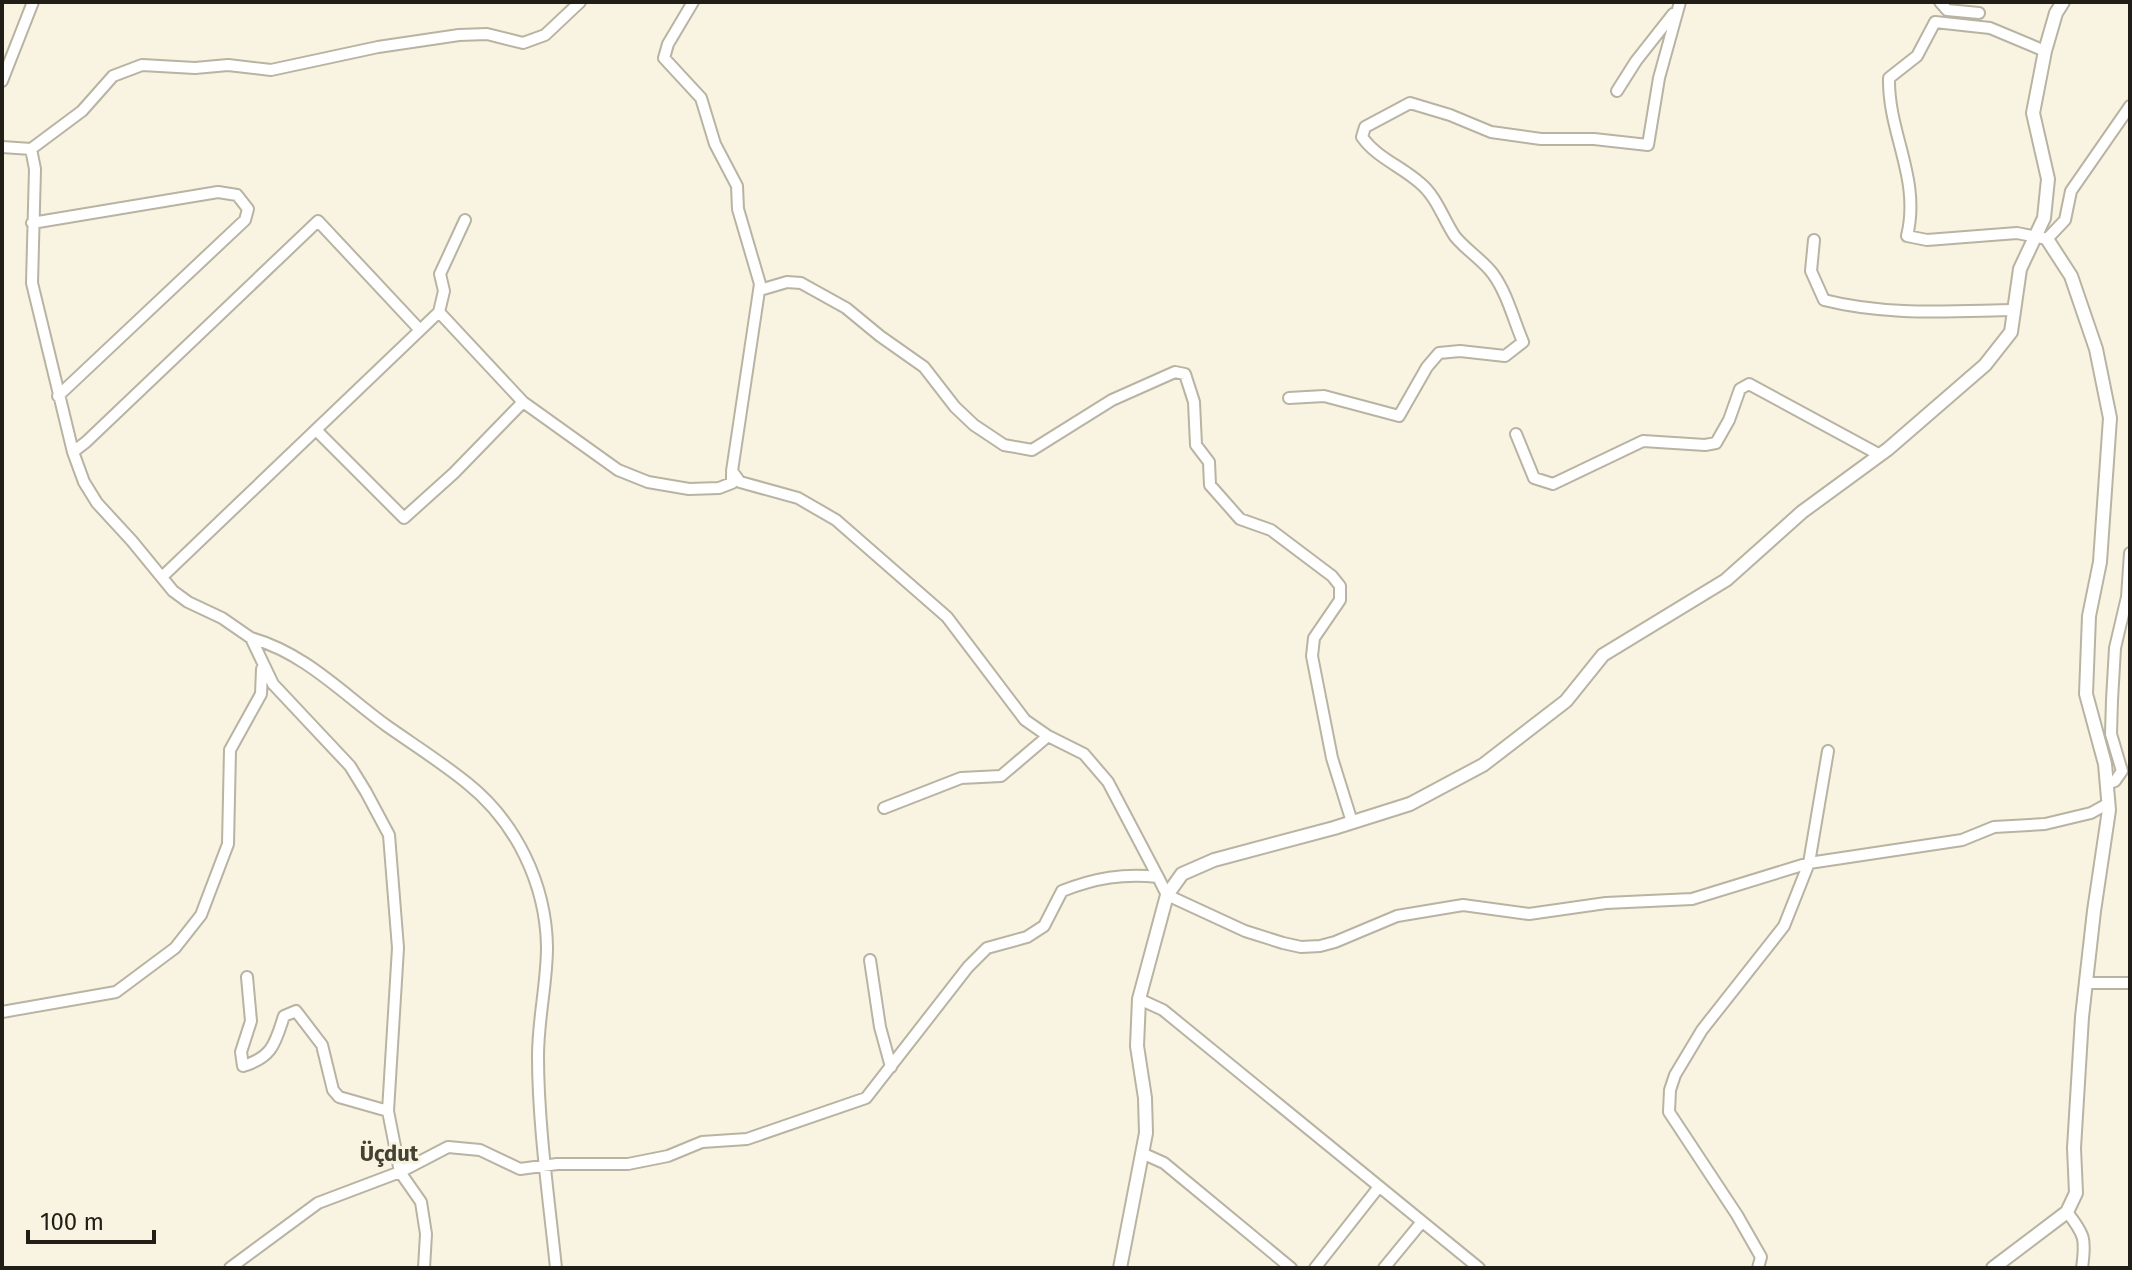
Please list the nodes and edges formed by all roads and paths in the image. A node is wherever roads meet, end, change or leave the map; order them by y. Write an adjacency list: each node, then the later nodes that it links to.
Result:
1 (33, 2): 10 (street)
2 (580, 2): 14 (street)
3 (693, 2): 19 (street)
4 (1940, 2): 7 (street)
5 (2063, 2): 9 (street)
6 (1678, 5): 11 (street); 24 (street)
7 (1980, 8): 8 (street)
8 (1990, 28): 9 (street); 17 (street)
9 (2045, 51): 17 (street)
10 (2, 81)
11 (1617, 91)
12 (2130, 106): 17 (street)
13 (2, 147): 14 (street)
14 (31, 149): 16 (street)
15 (465, 220): 21 (street)
16 (32, 223): 23 (street); 23 (street)
17 (2041, 238): 20 (street); 37 (street)
18 (1814, 240): 20 (street)
19 (760, 290): 30 (street); 40 (street)
20 (2014, 310): 29 (street)
21 (439, 312): 22 (street); 25 (street)
22 (420, 330): 26 (street); 28 (street)
23 (58, 396): 28 (street)
24 (1289, 398)
25 (523, 402): 26 (street); 30 (street)
26 (316, 430): 32 (street)
27 (1516, 434): 29 (street)
28 (73, 452): 32 (street)
29 (1880, 455): 40 (street)
30 (732, 471): 35 (street)
31 (2130, 553): 37 (street)
32 (162, 577): 33 (street)
33 (251, 638): 34 (street); 53 (street)
34 (261, 663): 49 (street); 51 (street)
35 (1048, 736): 39 (street); 42 (street)
36 (1828, 751): 41 (street)
37 (2107, 784): 38 (street)
38 (2109, 803): 41 (street); 46 (street)
39 (884, 808)
40 (1352, 822): 43 (street)
41 (1809, 863): 43 (street); 66 (street)
42 (1158, 877): 43 (street); 50 (street)
43 (1167, 895): 48 (street)
44 (870, 960): 50 (street)
45 (247, 977): 51 (street)
46 (2086, 983): 47 (street); 56 (street)
47 (2130, 983)
48 (1139, 999): 52 (street); 55 (street)
49 (2, 1012)
50 (891, 1067): 53 (street)
51 (388, 1111): 54 (street)
52 (1144, 1154): 61 (street); 62 (street)
53 (546, 1166): 54 (street); 60 (street)
54 (400, 1172): 58 (street); 59 (street)
55 (1378, 1188): 57 (street); 63 (street)
56 (2067, 1212): 67 (street); 68 (street)
57 (1421, 1223): 64 (street); 65 (street)
58 (230, 1268)
59 (424, 1268)
60 (556, 1268)
61 (1120, 1268)
62 (1291, 1268)
63 (1315, 1268)
64 (1384, 1268)
65 (1479, 1268)
66 (1758, 1268)
67 (1993, 1268)
68 (2082, 1268)

